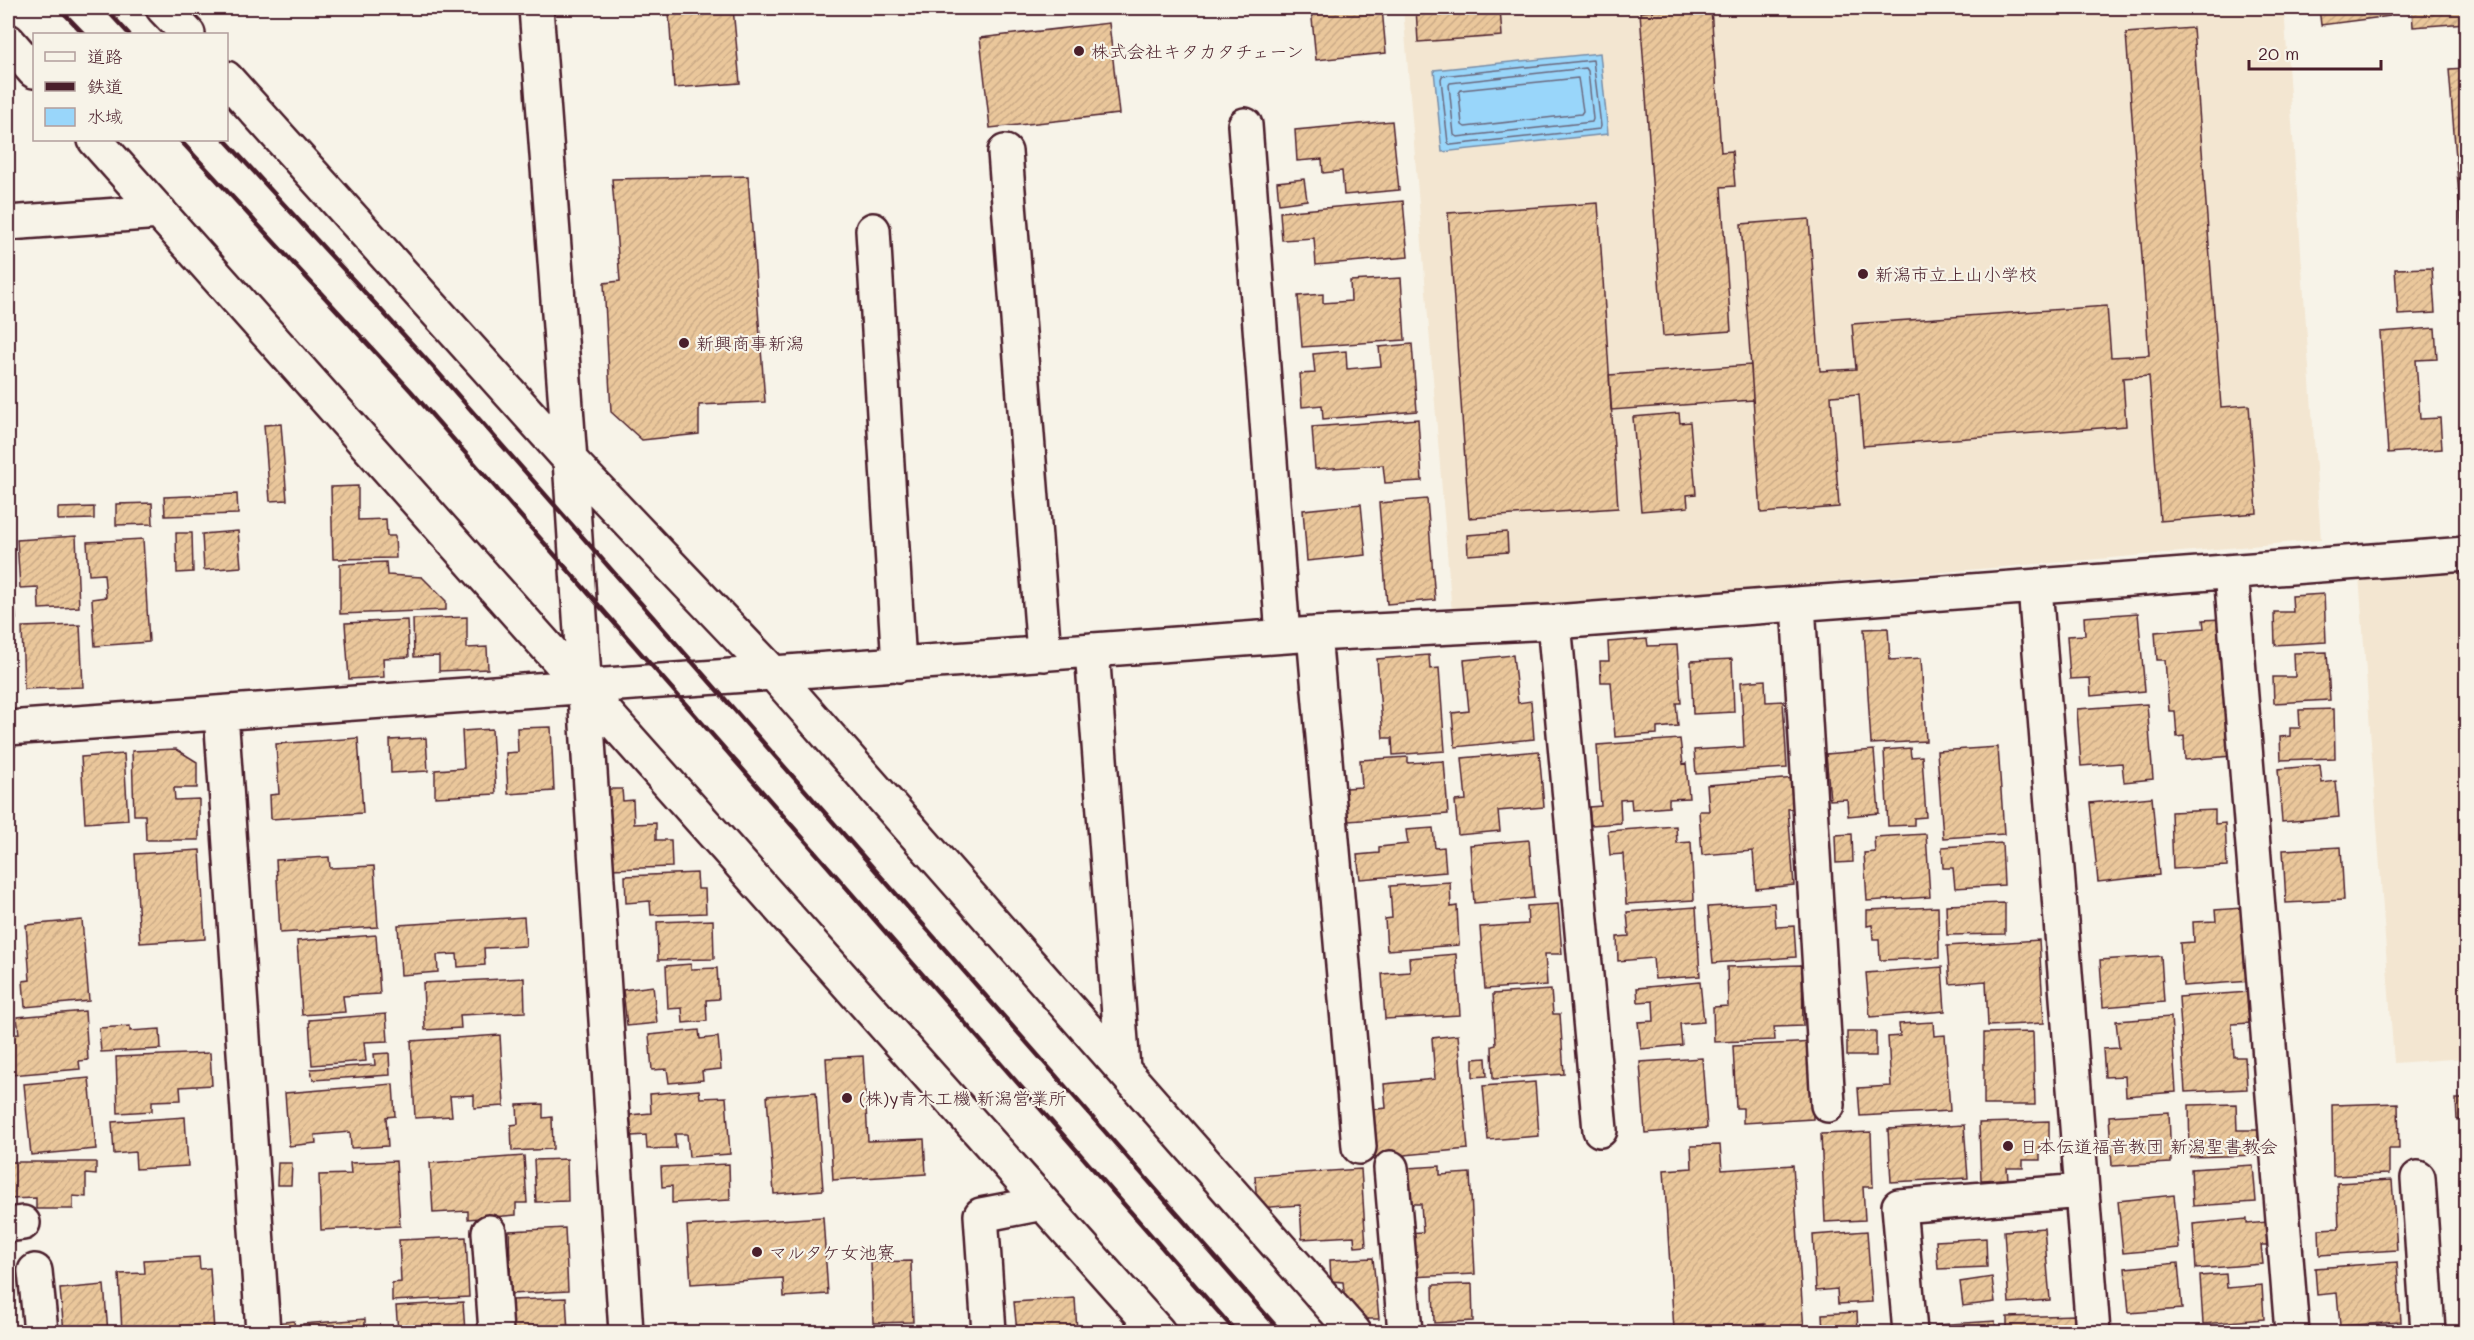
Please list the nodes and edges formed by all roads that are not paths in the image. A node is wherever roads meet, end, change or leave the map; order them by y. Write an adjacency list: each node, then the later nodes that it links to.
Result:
1 (163, 8): 3 (street)
2 (536, 8): 13 (street)
3 (187, 33)
4 (8, 41): 5 (street)
5 (33, 70)
6 (228, 80): 13 (street)
7 (1245, 125): 19 (street)
8 (96, 141): 10 (street)
9 (1005, 152): 21 (street)
10 (160, 212): 11 (street); 24 (street)
11 (8, 223)
12 (873, 230): 22 (street)
13 (570, 460): 23 (street); 24 (street)
14 (2466, 554): 15 (street)
15 (2231, 572): 16 (street); 47 (street)
16 (2035, 586): 17 (street); 33 (street)
17 (1798, 604): 18 (street); 28 (street)
18 (1554, 622): 19 (street); 29 (street)
19 (1298, 635): 20 (street); 30 (street)
20 (1092, 650): 21 (street); 27 (street)
21 (1044, 654): 22 (street)
22 (899, 664): 23 (street)
23 (774, 674): 24 (street); 27 (street)
24 (584, 687): 25 (street); 34 (street); 40 (street)
25 (221, 713): 26 (street); 38 (street)
26 (8, 728)
27 (1123, 1069): 43 (street)
28 (1828, 1105)
29 (1600, 1130)
30 (1359, 1147)
31 (1391, 1168): 44 (street)
32 (2418, 1178): 48 (street)
33 (2082, 1191): 45 (street); 46 (street)
34 (1043, 1203): 41 (street); 42 (street)
35 (489, 1232): 39 (street)
36 (35, 1270): 37 (street)
37 (41, 1332)
38 (263, 1332)
39 (496, 1332)
40 (626, 1332)
41 (989, 1332)
42 (1158, 1332)
43 (1354, 1332)
44 (1405, 1332)
45 (1910, 1332)
46 (2093, 1332)
47 (2292, 1332)
48 (2428, 1332)

